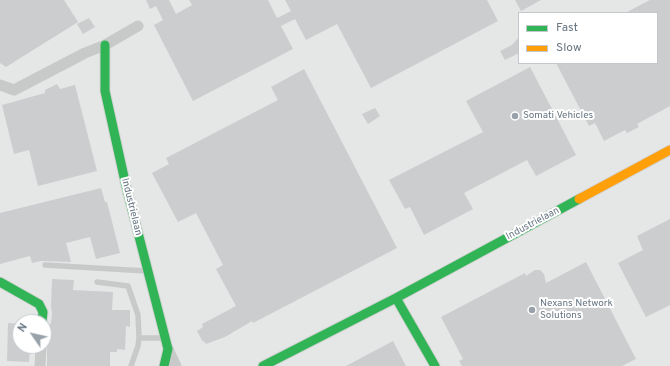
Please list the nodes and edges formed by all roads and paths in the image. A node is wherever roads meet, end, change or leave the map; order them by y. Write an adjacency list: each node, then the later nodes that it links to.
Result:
1 (138, 26): 2 (street)
2 (105, 46): 3 (street); 6 (street, Industrielaan)
3 (0, 85)
4 (670, 150): 9 (street, Industrielaan)
5 (45, 265): 6 (lane)
6 (148, 271): 12 (street, Industrielaan)
7 (0, 282): 10 (street)
8 (97, 282): 11 (lane)
9 (396, 298): 18 (street, Industrielaan); 19 (street)
10 (43, 314)
11 (140, 338): 12 (lane); 15 (lane)
12 (167, 344): 16 (street, Industrielaan); 17 (street)
13 (41, 354): 14 (street)
14 (40, 366)
15 (131, 366)
16 (164, 366)
17 (176, 366)
18 (264, 366)
19 (435, 366)

